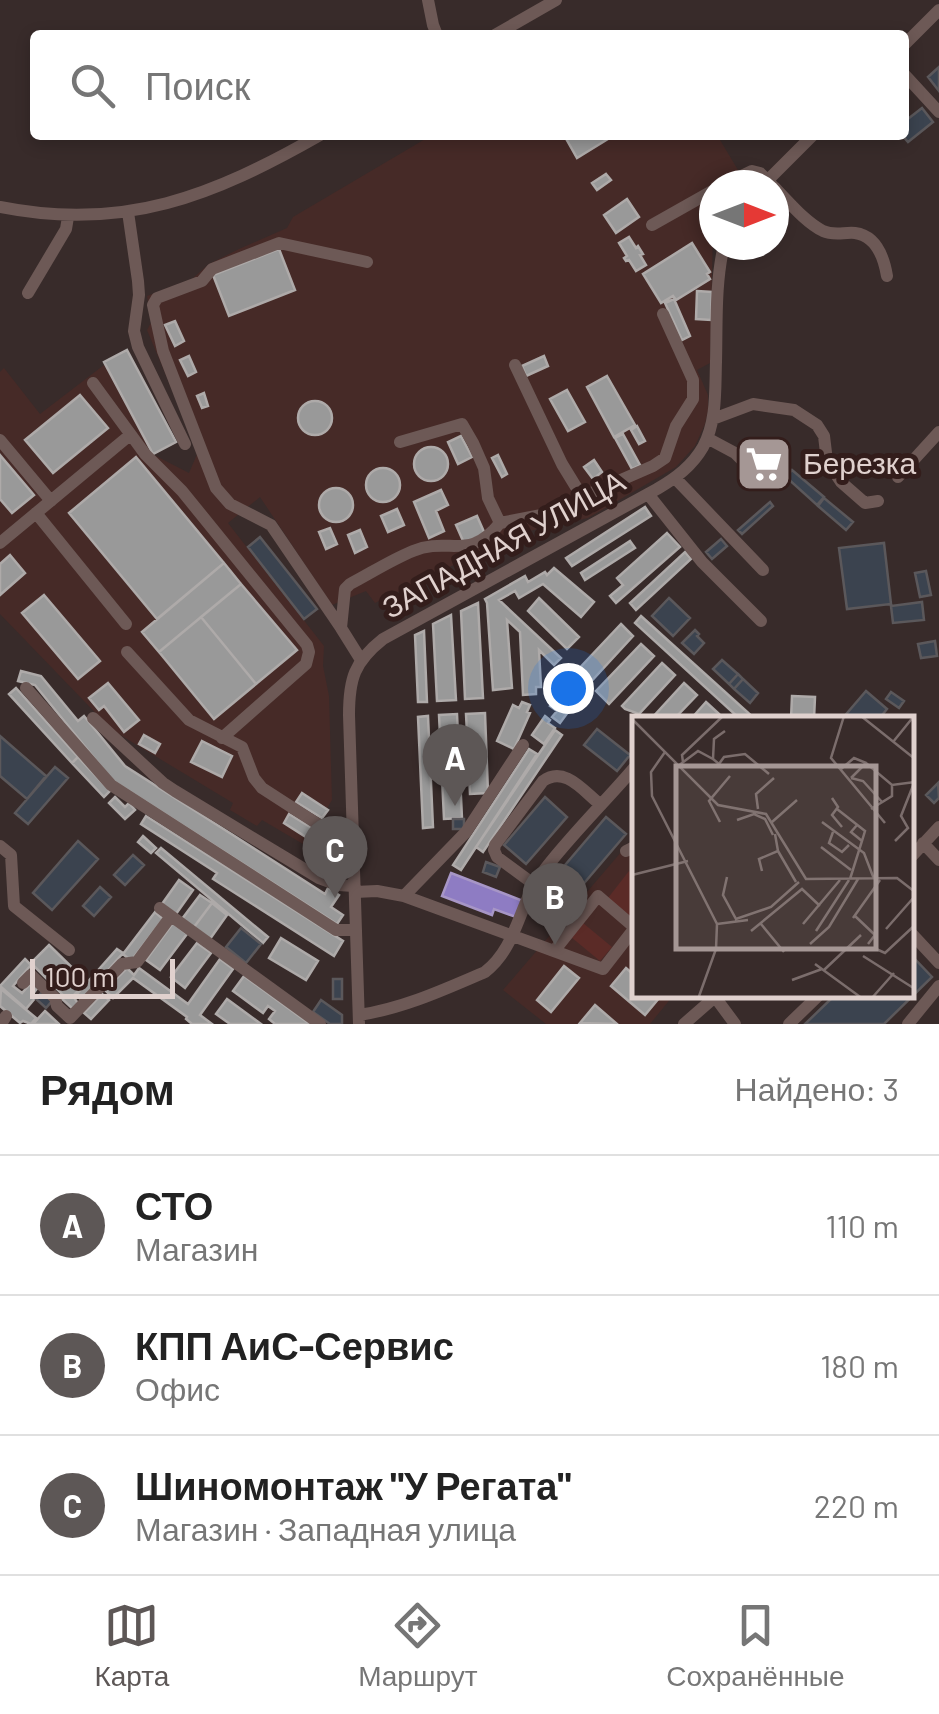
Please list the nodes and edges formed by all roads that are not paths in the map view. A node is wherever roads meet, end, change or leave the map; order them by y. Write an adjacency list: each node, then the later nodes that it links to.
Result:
1 (428, 0): 4 (street)
2 (556, 0): 5 (street)
3 (939, 11): 6 (street)
4 (436, 30)
5 (504, 30)
6 (909, 40)
7 (909, 79): 8 (street)
8 (939, 112)
9 (310, 140): 15 (street)
10 (809, 140): 11 (street)
11 (782, 170)
12 (699, 198): 17 (street)
13 (789, 202): 20 (street)
14 (0, 207): 16 (street)
15 (128, 212): 16 (street); 31 (street)
16 (68, 217): 21 (street)
17 (652, 225)
18 (722, 260): 25 (street, ЗАПАДНАЯ УЛИЦА)
19 (368, 262): 46 (street)
20 (887, 276)
21 (28, 292)
22 (663, 314): 37 (street)
23 (515, 365): 37 (street)
24 (93, 384): 27 (street)
25 (712, 419): 28 (street, ЗАПАДНАЯ УЛИЦА); 38 (street)
26 (939, 432): 32 (street)
27 (130, 435): 36 (street); 50 (street)
28 (707, 438): 33 (street, ЗАПАДНАЯ УЛИЦА); 34 (street)
29 (0, 440): 36 (street)
30 (400, 442): 40 (street)
31 (185, 444)
32 (898, 476)
33 (675, 478): 35 (street, ЗАПАДНАЯ УЛИЦА); 43 (street)
34 (764, 482)
35 (648, 494): 41 (street, ЗАПАДНАЯ УЛИЦА); 44 (street)
36 (51, 500): 39 (street)
37 (584, 501): 40 (street); 41 (street)
38 (878, 501)
39 (36, 513): 42 (street); 45 (street)
40 (500, 523): 46 (street)
41 (596, 523): 48 (street, ЗАПАДНАЯ УЛИЦА)
42 (0, 543)
43 (763, 570)
44 (761, 621)
45 (126, 624)
46 (341, 628): 48 (street)
47 (127, 652): 52 (street)
48 (361, 660): 58 (street)
49 (26, 688): 67 (street)
50 (251, 713): 52 (street); 54 (street)
51 (93, 718): 64 (street)
52 (222, 738): 54 (street)
53 (523, 744): 65 (street)
54 (242, 748): 58 (street)
55 (632, 770): 56 (street)
56 (601, 805): 63 (street); 63 (street)
57 (939, 827): 59 (street)
58 (353, 838): 64 (street)
59 (924, 843): 61 (street); 62 (street)
60 (0, 846): 71 (street)
61 (914, 854)
62 (939, 860)
63 (535, 884): 70 (street)
64 (354, 889): 65 (street); 67 (street)
65 (404, 896): 70 (street)
66 (632, 926): 72 (street)
67 (356, 930): 79 (street)
68 (632, 931): 72 (street)
69 (914, 936): 73 (street)
70 (513, 937): 72 (street); 79 (street)
71 (70, 950)
72 (554, 952)
73 (939, 962)
74 (24, 983): 80 (street)
75 (939, 986): 84 (street)
76 (714, 999): 81 (street)
77 (717, 999): 82 (street)
78 (815, 999): 83 (street)
79 (359, 1020)
80 (320, 1024)
81 (684, 1024)
82 (735, 1024)
83 (788, 1024)
84 (908, 1024)

